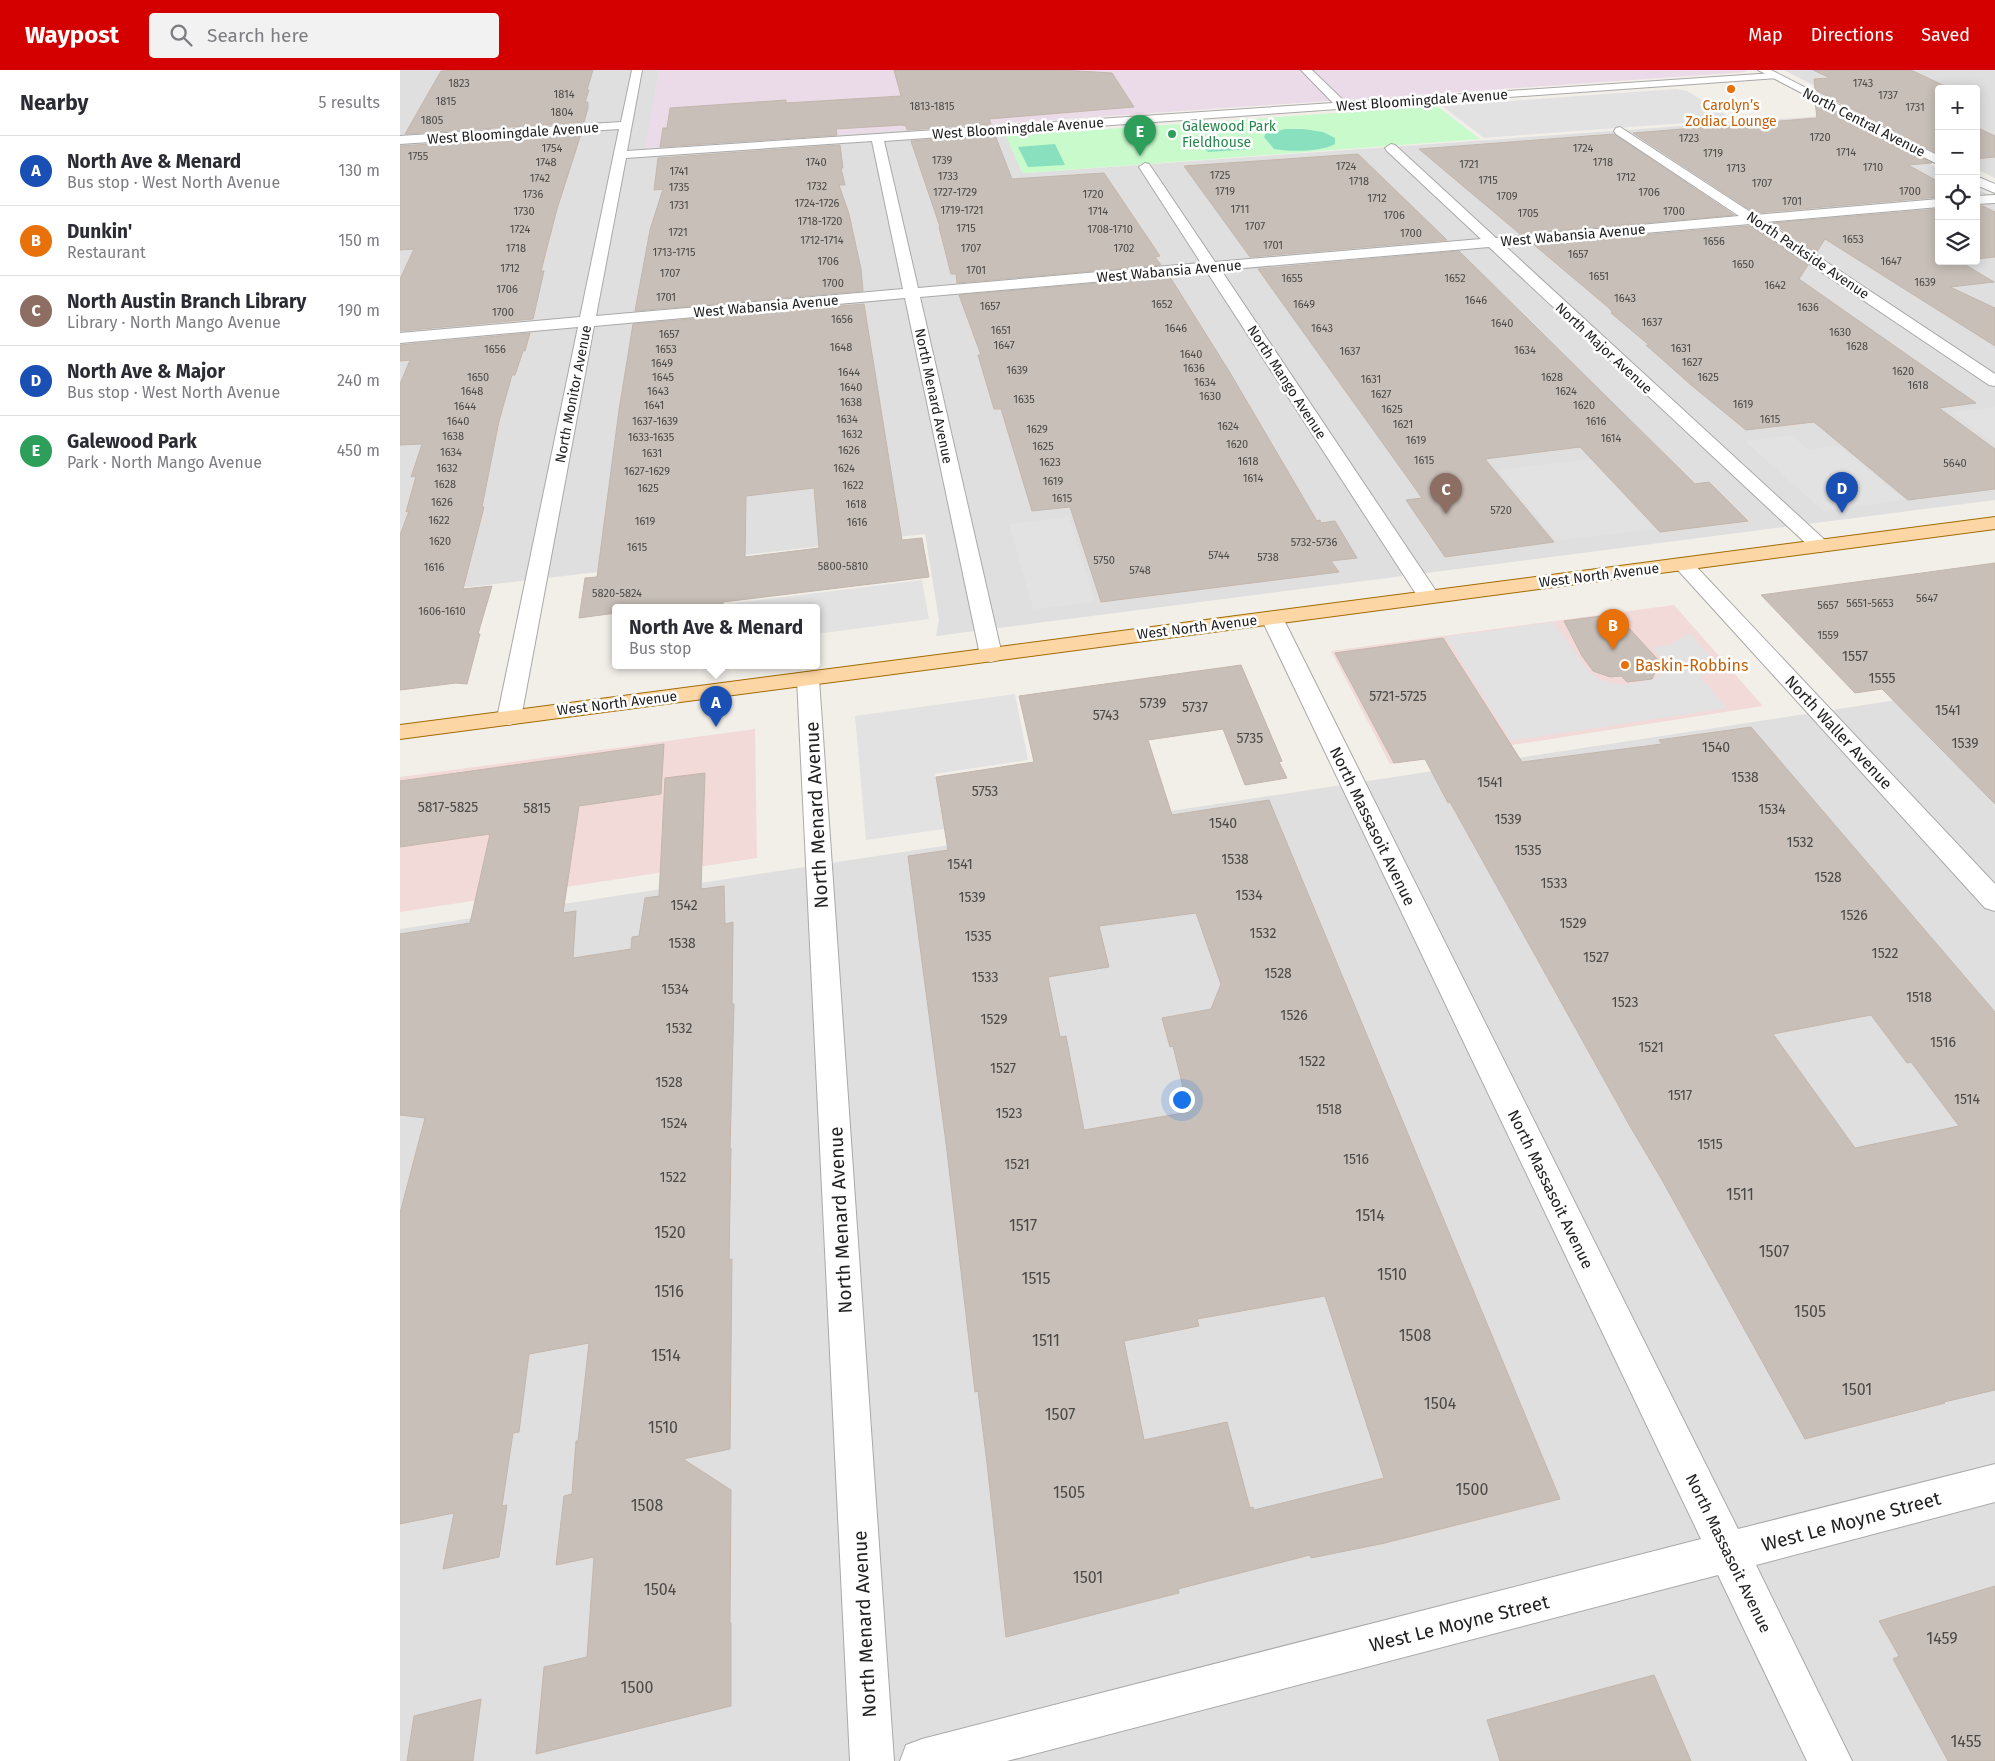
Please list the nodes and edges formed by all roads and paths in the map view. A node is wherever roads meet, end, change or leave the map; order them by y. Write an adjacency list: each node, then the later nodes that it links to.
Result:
1 (637, 70): 6 (street, North Monitor Avenue)
2 (1306, 70): 5 (street)
3 (1763, 70): 4 (street, North Central Avenue)
4 (1774, 76): 5 (street, West Bloomingdale Avenue); 12 (street, North Central Avenue)
5 (1344, 106): 8 (street, West Bloomingdale Avenue)
6 (626, 125): 9 (street, West Bloomingdale Avenue); 11 (street, North Monitor Avenue)
7 (1620, 131): 19 (street, North Parkside Avenue)
8 (877, 138): 11 (street, West Bloomingdale Avenue); 22 (street, North Menard Avenue)
9 (400, 140)
10 (1391, 148): 20 (street, North Major Avenue)
11 (620, 156): 23 (street, North Monitor Avenue)
12 (1935, 159)
13 (1145, 167): 21 (street, North Mango Avenue)
14 (1980, 182): 15 (street)
15 (1995, 190)
16 (1995, 198): 17 (street)
17 (1980, 200)
18 (1935, 203): 19 (street, West Wabansia Avenue)
19 (1755, 219): 20 (street, West Wabansia Avenue); 25 (street, North Parkside Avenue)
20 (1491, 242): 21 (street, West Wabansia Avenue); 27 (street, North Major Avenue)
21 (1212, 267): 22 (street, West Wabansia Avenue); 29 (street, North Mango Avenue)
22 (911, 293): 23 (street, West Wabansia Avenue); 31 (street, North Menard Avenue)
23 (587, 321): 24 (street, West Wabansia Avenue); 33 (street, North Monitor Avenue)
24 (400, 338)
25 (1995, 381)
26 (1995, 523): 27 (main road, West North Avenue)
27 (1820, 546): 28 (main road, West North Avenue)
28 (1683, 564): 29 (main road, West North Avenue); 35 (street, North Waller Avenue)
29 (1429, 597): 30 (main road, West North Avenue)
30 (1272, 618): 31 (main road, West North Avenue); 37 (street, North Massasoit Avenue)
31 (991, 655): 32 (main road, West North Avenue)
32 (808, 679): 33 (main road, West North Avenue); 38 (street, North Menard Avenue)
33 (509, 718): 34 (main road, West North Avenue)
34 (400, 732)
35 (1995, 901)
36 (1995, 1483): 37 (street, West Le Moyne Street)
37 (1728, 1552): 39 (street, West Le Moyne Street); 40 (street, North Massasoit Avenue)
38 (872, 1761)
39 (922, 1761)
40 (1830, 1761)

